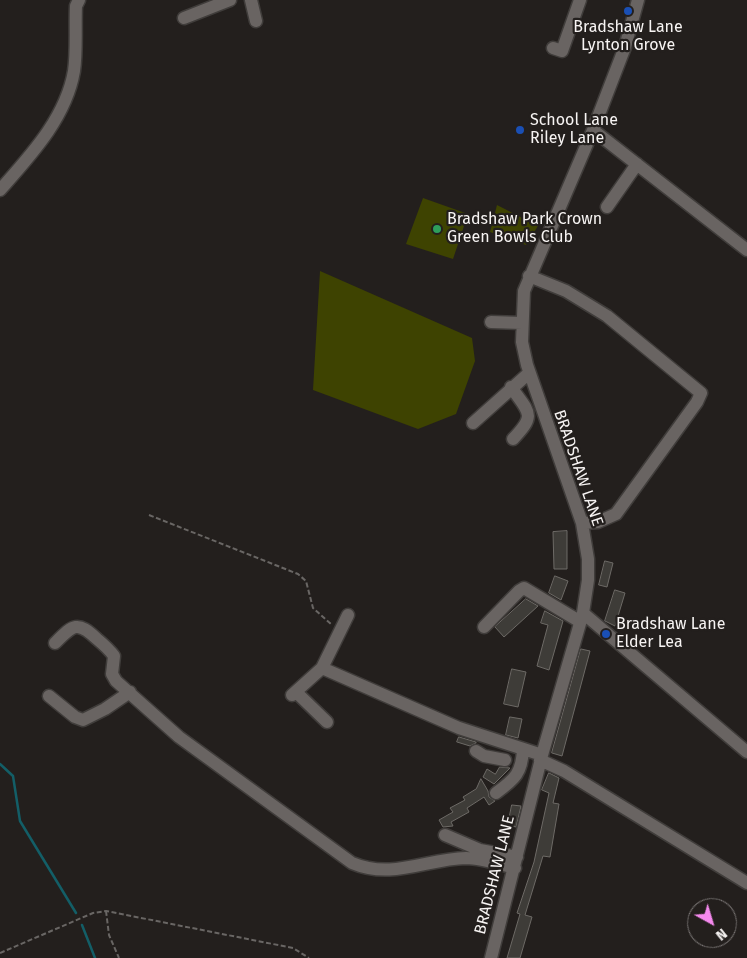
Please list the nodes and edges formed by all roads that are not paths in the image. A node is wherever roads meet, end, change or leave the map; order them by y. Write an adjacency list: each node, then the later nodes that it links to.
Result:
1 (79, 0): 11 (street)
2 (230, 0): 6 (street)
3 (251, 0): 7 (street)
4 (580, 0): 8 (street)
5 (638, 0): 9 (street, BRADSHAW LANE)
6 (184, 18)
7 (256, 21)
8 (553, 48)
9 (593, 130): 10 (street); 14 (street, BRADSHAW LANE)
10 (637, 164): 12 (street); 13 (street)
11 (0, 190)
12 (607, 207)
13 (747, 250)
14 (529, 276): 16 (street, BRADSHAW LANE); 21 (street)
15 (491, 322): 16 (street)
16 (522, 323): 17 (street, BRADSHAW LANE)
17 (529, 372): 18 (street); 21 (street, BRADSHAW LANE)
18 (511, 387): 19 (street); 20 (street)
19 (473, 423)
20 (513, 439)
21 (582, 523): 23 (street, BRADSHAW LANE)
22 (348, 615): 26 (street)
23 (581, 617): 24 (street); 32 (street); 33 (street, BRADSHAW LANE)
24 (484, 627)
25 (55, 642): 27 (street)
26 (322, 668): 29 (street); 30 (street)
27 (130, 692): 28 (street); 37 (street)
28 (49, 696)
29 (327, 722)
30 (492, 739): 31 (street); 34 (street)
31 (523, 749): 33 (street); 35 (street)
32 (747, 752)
33 (541, 757): 37 (street, BRADSHAW LANE); 38 (street)
34 (505, 760)
35 (496, 793)
36 (445, 835): 37 (street)
37 (516, 862): 39 (street, BRADSHAW LANE)
38 (747, 883)
39 (491, 958)

